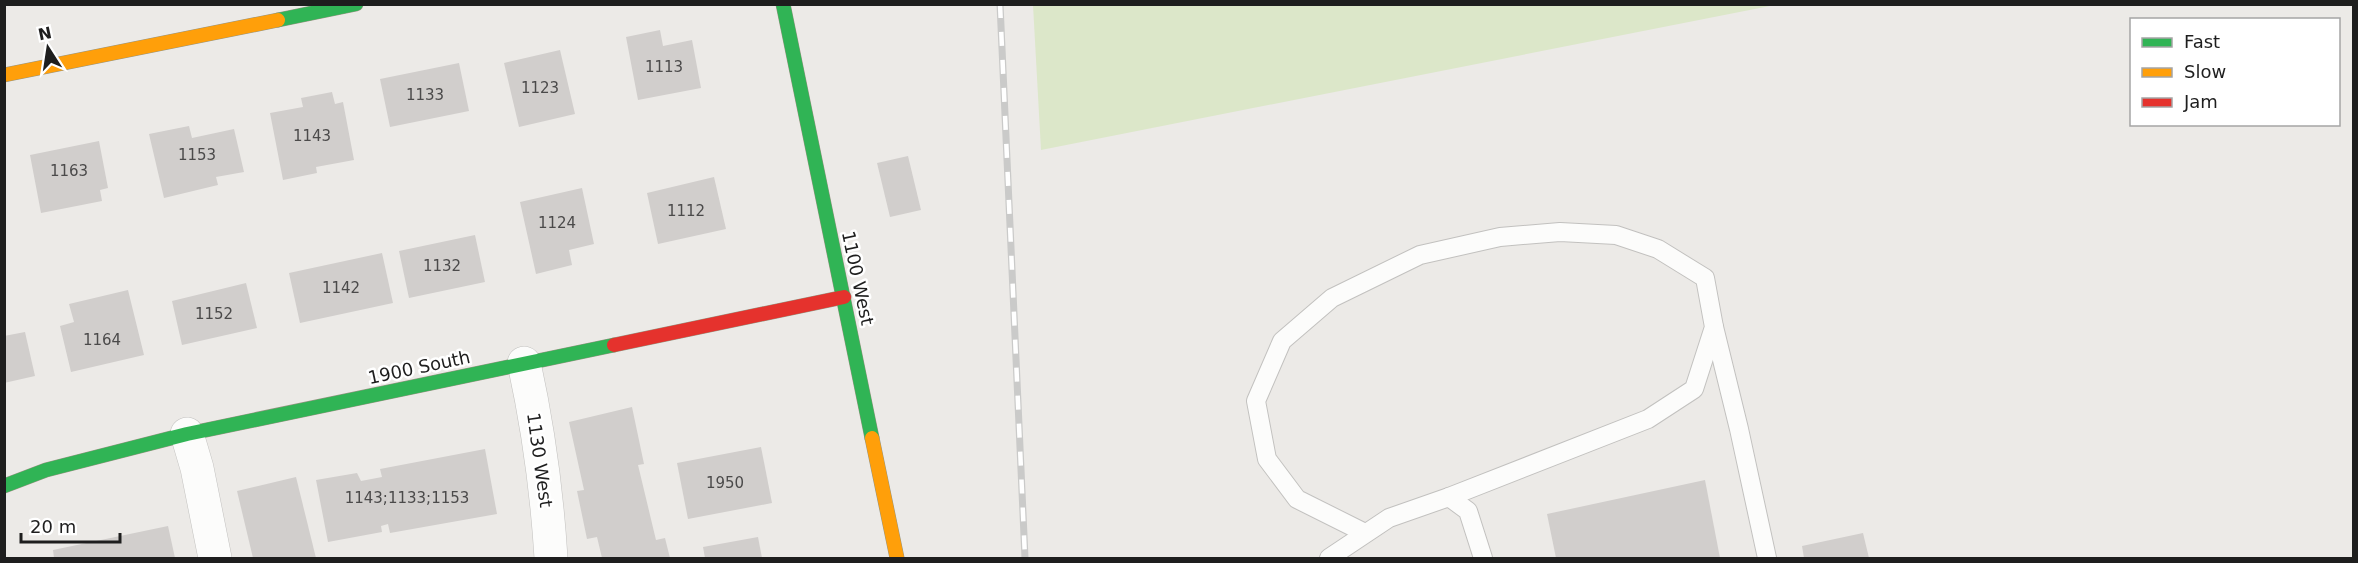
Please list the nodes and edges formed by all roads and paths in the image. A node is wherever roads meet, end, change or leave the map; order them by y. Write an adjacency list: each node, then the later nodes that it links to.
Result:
1 (356, 4): 3 (street)
2 (783, 4): 4 (street, 1100 West)
3 (4, 75)
4 (844, 297): 6 (street, 1900 South); 13 (street, 1100 West)
5 (1714, 327): 9 (lane); 10 (lane); 16 (lane)
6 (524, 363): 7 (street, 1900 South); 12 (street, 1130 West)
7 (187, 434): 8 (street, 1900 South); 11 (street)
8 (4, 486)
9 (1449, 497): 10 (lane); 15 (lane)
10 (1365, 533): 14 (lane)
11 (215, 558)
12 (551, 558)
13 (897, 558)
14 (1329, 558)
15 (1483, 558)
16 (1767, 558)

